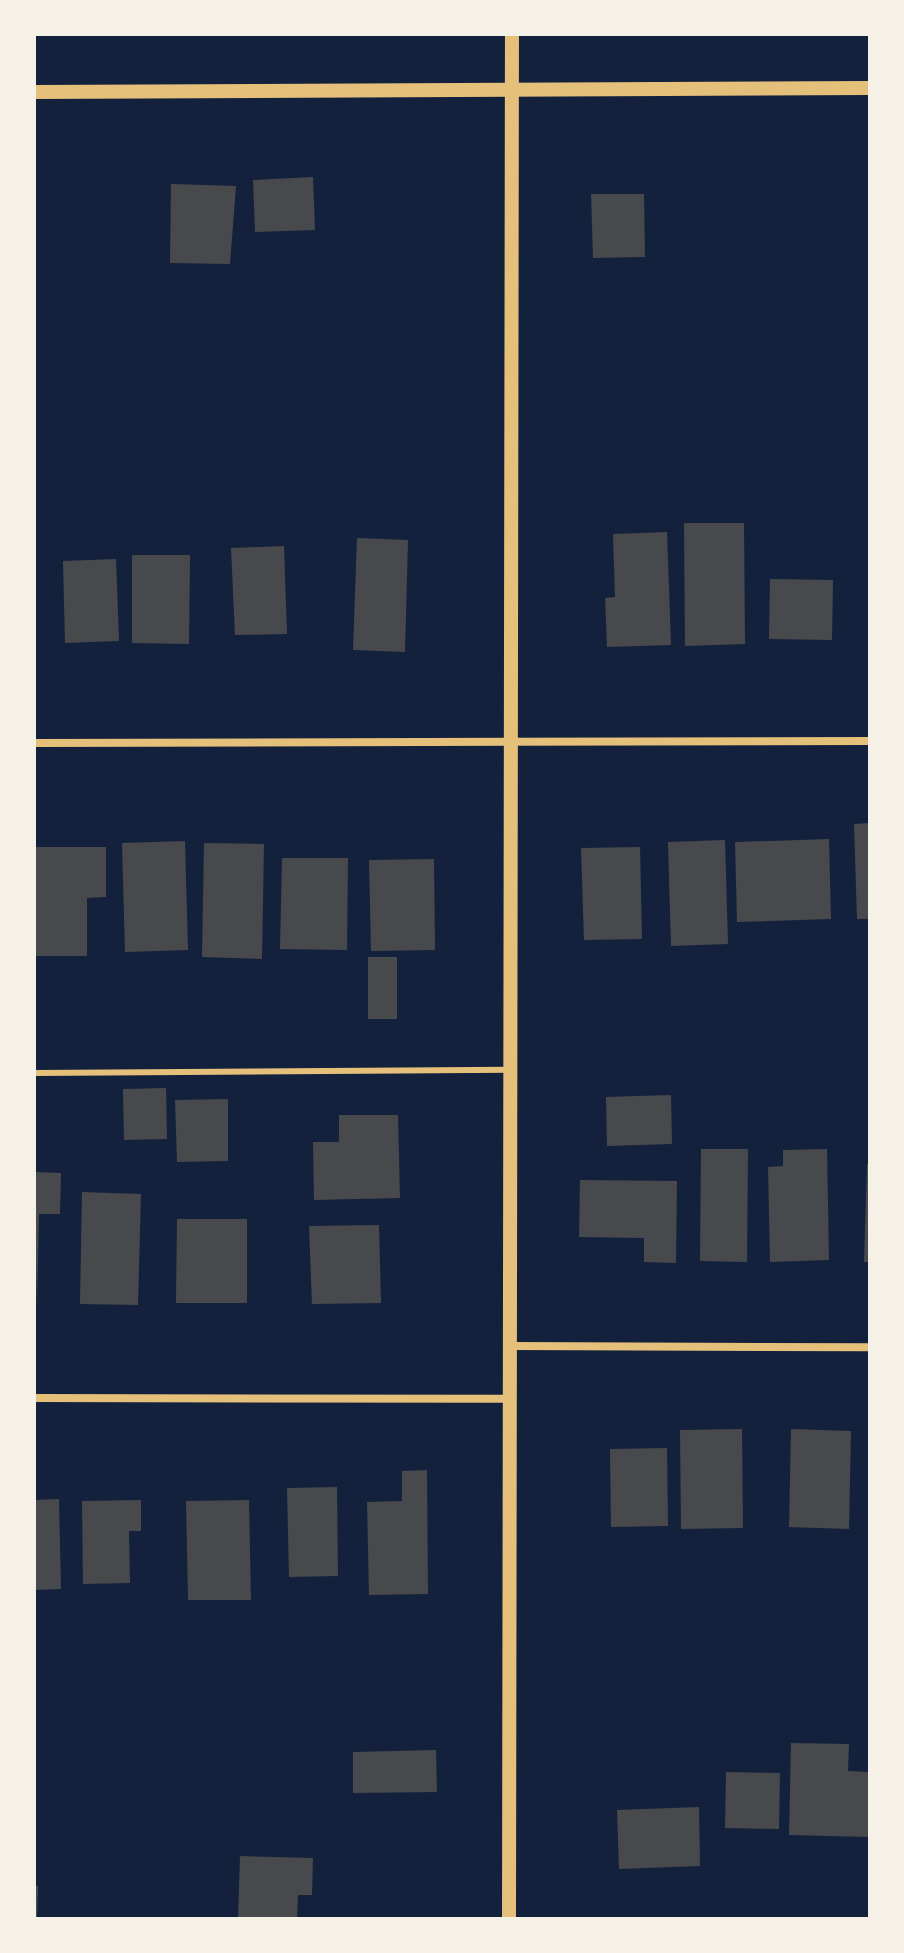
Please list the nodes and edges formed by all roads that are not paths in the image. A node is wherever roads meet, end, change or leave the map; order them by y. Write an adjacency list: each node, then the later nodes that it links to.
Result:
1 (512, 34): 3 (street)
2 (870, 88): 3 (street)
3 (512, 91): 4 (street); 7 (street)
4 (34, 92)
5 (870, 741): 7 (street)
6 (34, 743): 7 (street)
7 (511, 744): 8 (street)
8 (511, 1070): 9 (lane); 10 (street)
9 (34, 1073)
10 (510, 1346): 11 (street); 13 (street)
11 (870, 1347)
12 (34, 1398): 13 (street)
13 (509, 1399): 14 (street)
14 (509, 1919)

